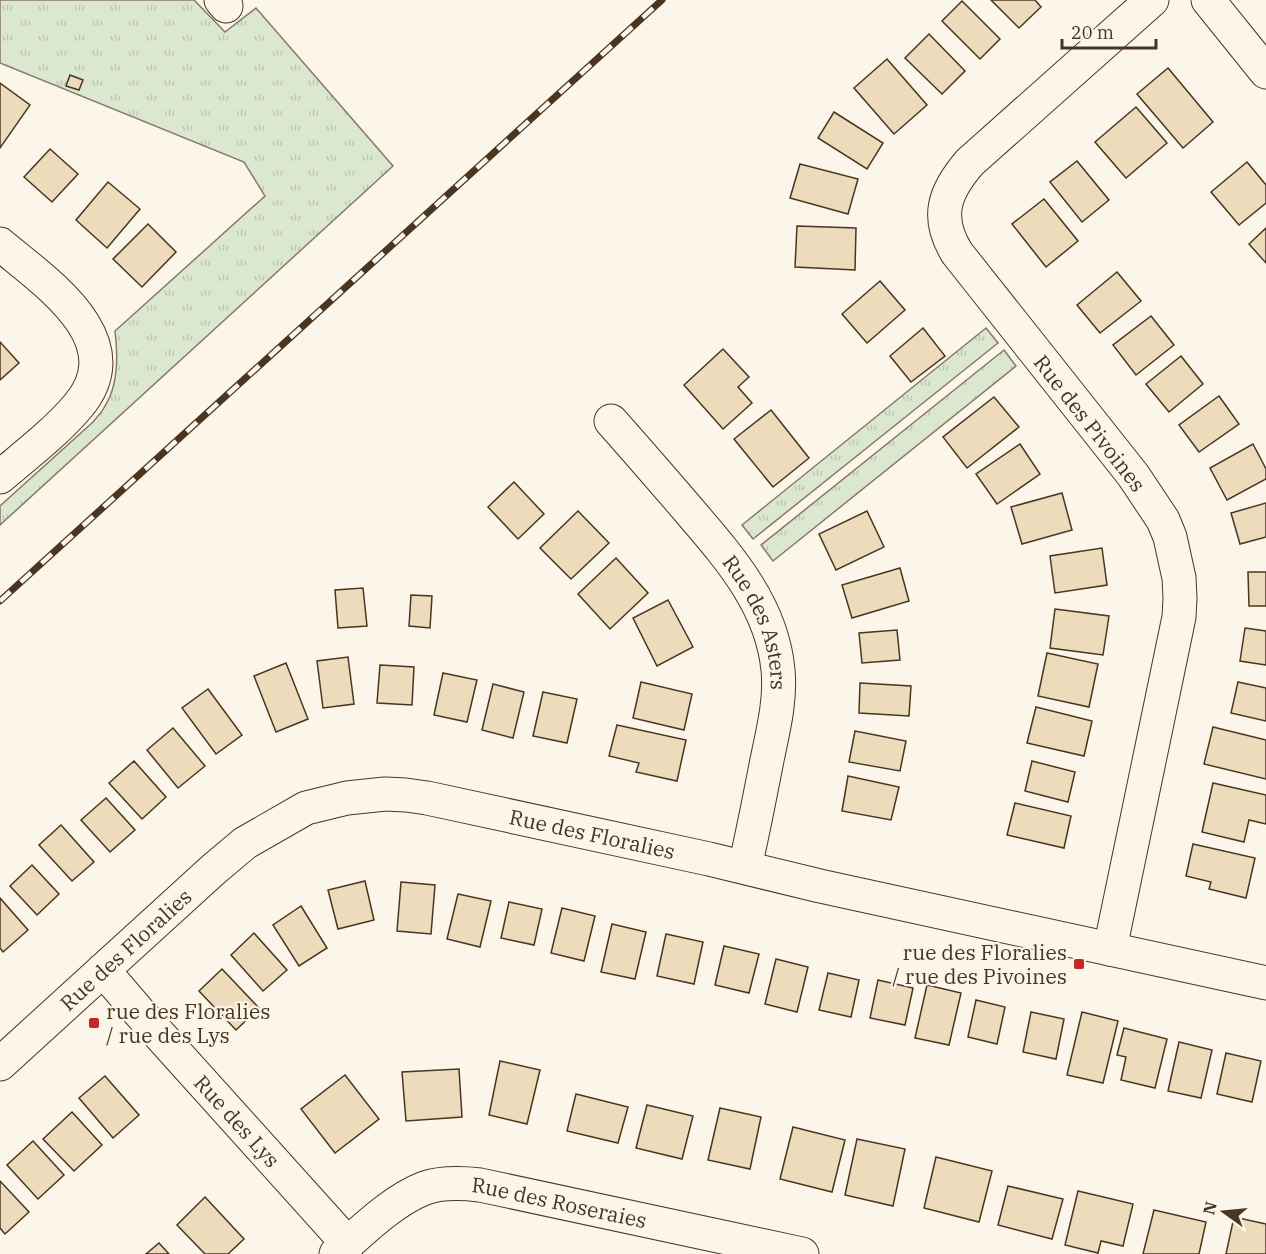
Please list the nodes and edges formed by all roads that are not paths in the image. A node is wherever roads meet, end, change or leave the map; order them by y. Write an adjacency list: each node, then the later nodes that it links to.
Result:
1 (1152, 0): 8 (street, Rue des Pivoines)
2 (1208, 0): 3 (street)
3 (1266, 72)
4 (0, 244): 6 (street)
5 (611, 421): 7 (street, Rue des Asters)
6 (0, 477)
7 (745, 867): 8 (street, Rue des Floralies); 9 (street, Rue des Floralies)
8 (1110, 949): 10 (street, Rue des Floralies)
9 (104, 970): 11 (street, Rue des Floralies); 12 (street, Rue des Lys)
10 (1266, 983)
11 (0, 1064)
12 (342, 1249): 13 (street, Rue des Roseraies)
13 (802, 1254)

